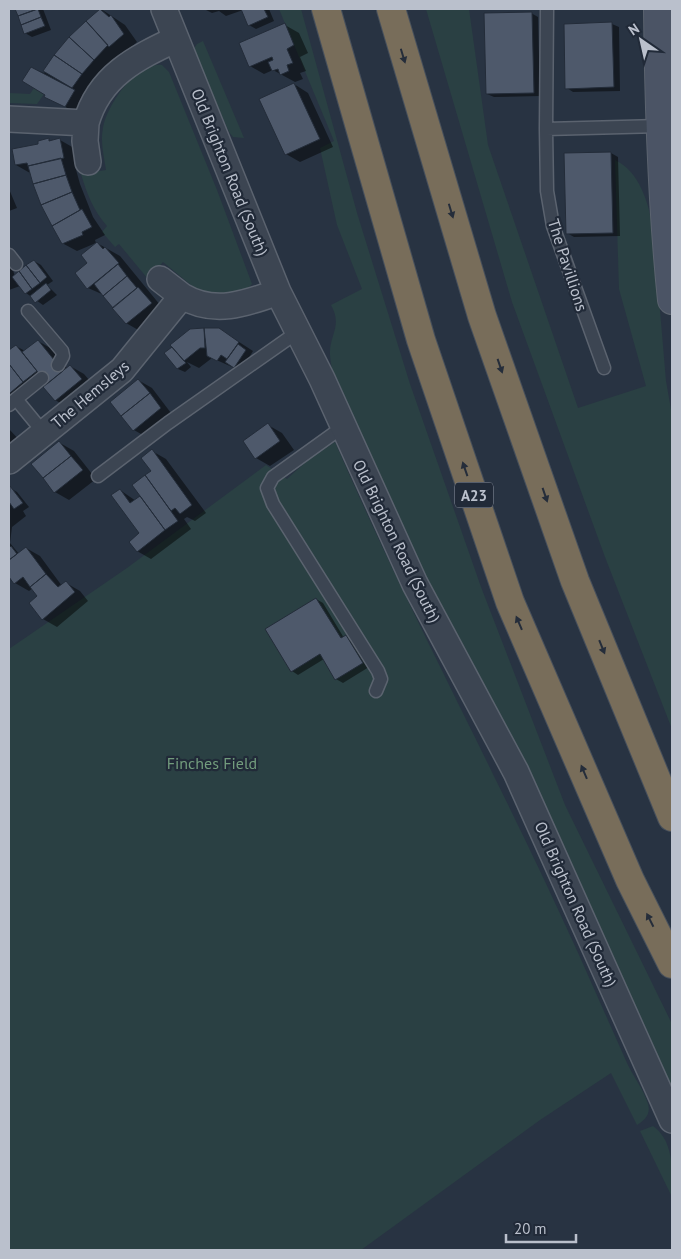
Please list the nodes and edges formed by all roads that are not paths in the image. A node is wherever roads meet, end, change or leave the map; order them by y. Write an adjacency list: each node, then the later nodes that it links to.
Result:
1 (164, 9): 6 (street, Old Brighton Road (South))
2 (326, 9): 28 (highway, A23, one-way to 2)
3 (391, 9): 27 (highway, one-way to 27)
4 (547, 9): 10 (lane, The Pavillions)
5 (658, 9): 9 (street)
6 (176, 39): 8 (street); 13 (street, Old Brighton Road (South))
7 (9, 119): 8 (street)
8 (86, 123): 11 (street)
9 (660, 126): 10 (lane); 15 (street)
10 (546, 129): 19 (lane, The Pavillions)
11 (88, 162)
12 (160, 279): 14 (street)
13 (278, 292): 14 (street); 17 (street, Old Brighton Road (South))
14 (182, 296): 23 (street, The Hemsleys)
15 (672, 300)
16 (28, 311): 18 (lane)
17 (299, 331): 22 (street, Old Brighton Road (South)); 25 (lane)
18 (58, 365)
19 (604, 368)
20 (42, 378): 21 (lane)
21 (13, 402): 23 (lane)
22 (344, 426): 26 (lane); 29 (street, Old Brighton Road (South))
23 (44, 433): 24 (street, The Hemsleys)
24 (9, 461)
25 (98, 476)
26 (376, 691)
27 (672, 817)
28 (672, 964)
29 (672, 1120)

